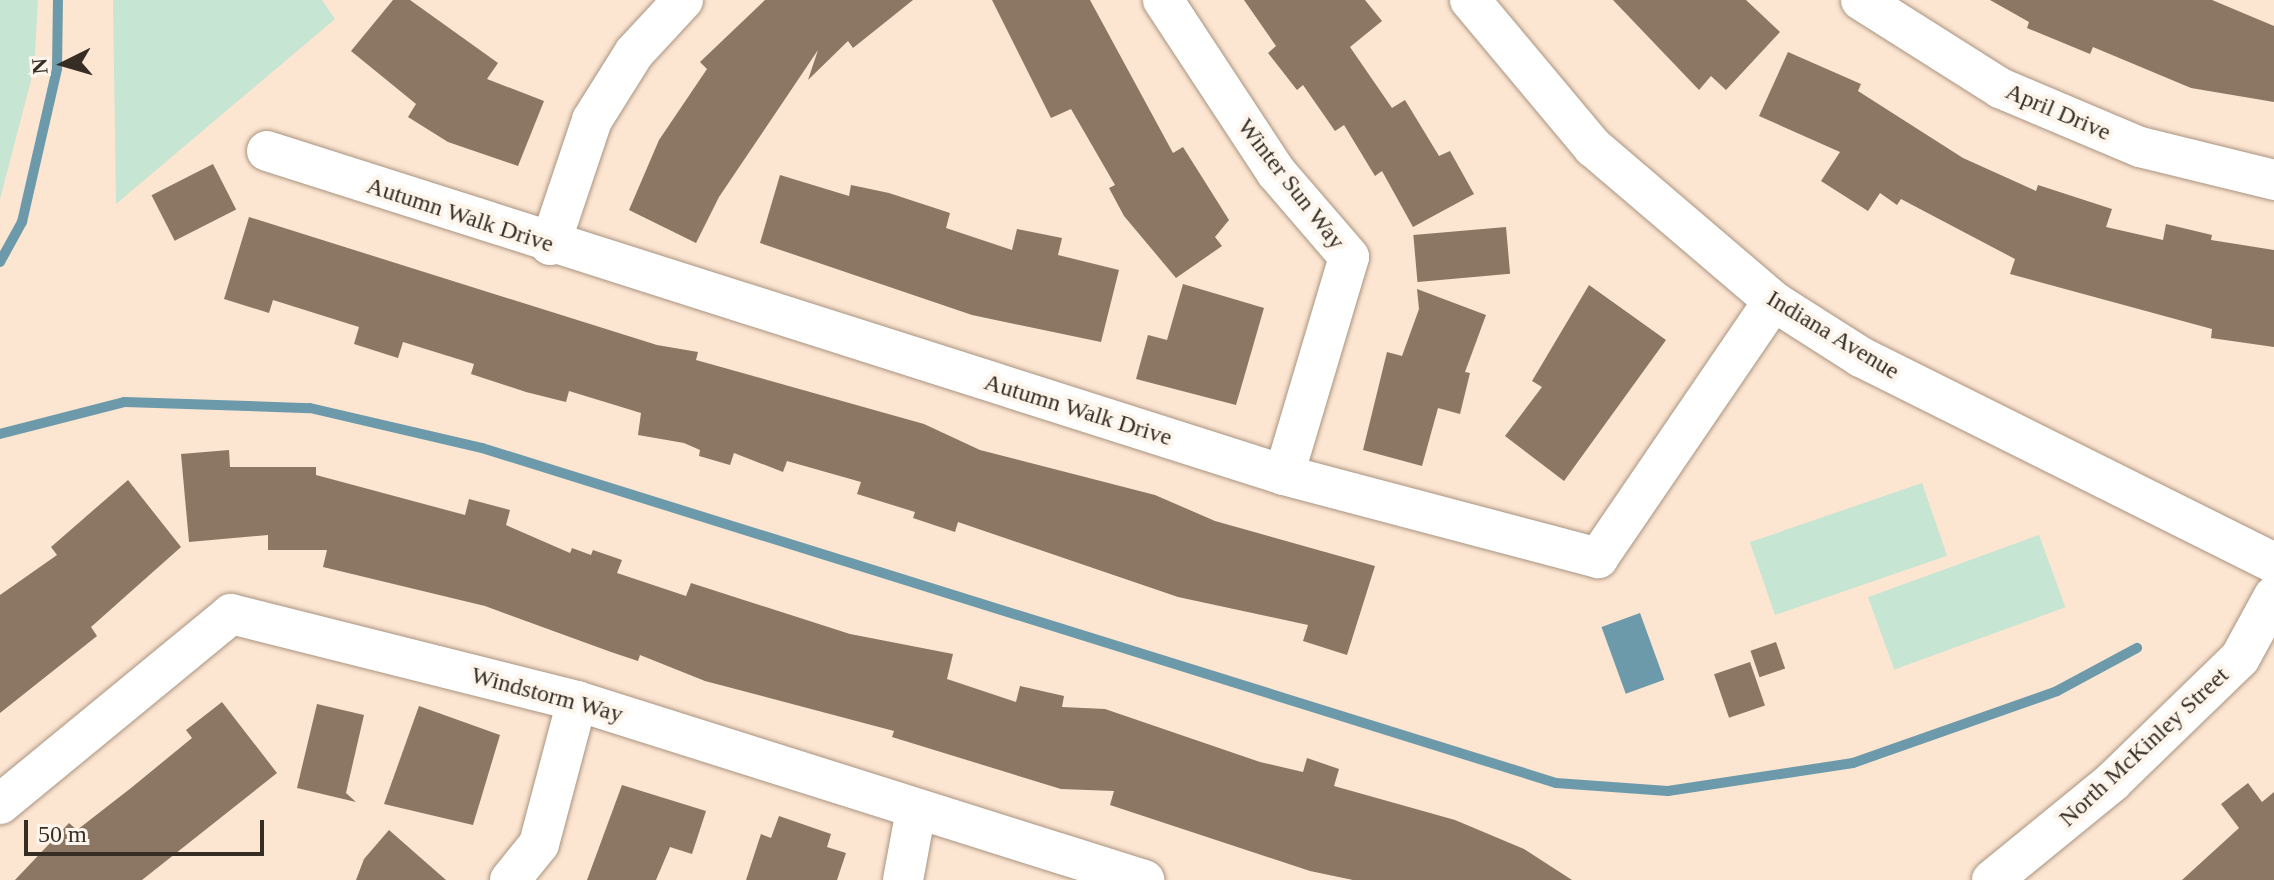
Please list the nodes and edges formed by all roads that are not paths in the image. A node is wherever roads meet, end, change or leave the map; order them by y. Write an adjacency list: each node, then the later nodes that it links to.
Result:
1 (683, 0): 7 (street)
2 (1163, 0): 9 (street, Winter Sun Way)
3 (1470, 0): 8 (street, Indiana Avenue)
4 (1861, 0): 6 (street, April Drive)
5 (267, 151): 7 (street, Autumn Walk Drive)
6 (2274, 180)
7 (550, 245): 9 (street, Autumn Walk Drive)
8 (1773, 301): 9 (street, Autumn Walk Drive); 10 (street, Indiana Avenue)
9 (1284, 475)
10 (2274, 563)
11 (2274, 596): 18 (street, North McKinley Street)
12 (577, 701): 13 (street, Windstorm Way); 14 (street, Windstorm Way); 15 (street)
13 (0, 804)
14 (916, 810): 16 (street); 17 (street, Windstorm Way)
15 (510, 880)
16 (903, 880)
17 (1144, 880)
18 (1992, 880)

